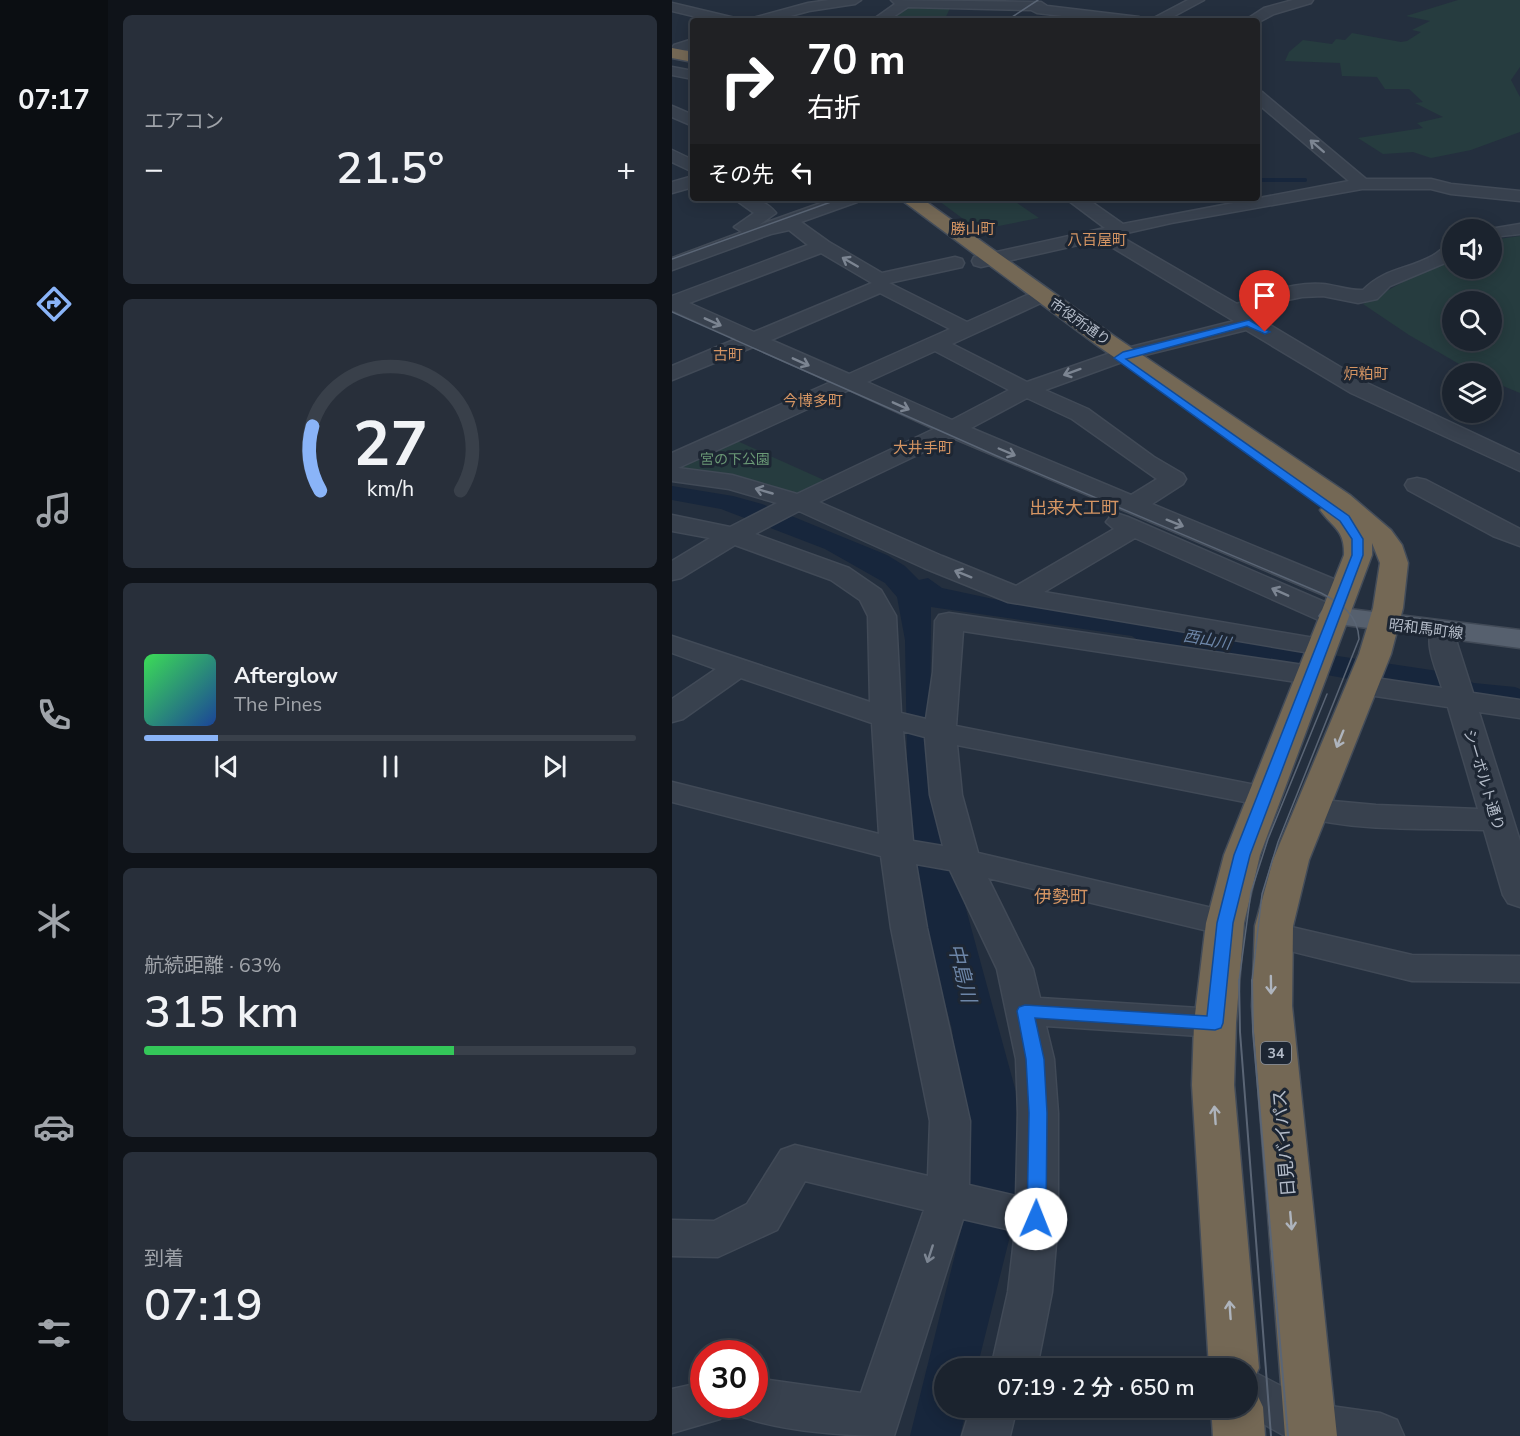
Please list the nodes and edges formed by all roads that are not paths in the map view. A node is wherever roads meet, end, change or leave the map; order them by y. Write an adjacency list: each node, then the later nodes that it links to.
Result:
1 (787, 0): 11 (street)
2 (1198, 0): 21 (street)
3 (1278, 0): 6 (street)
4 (861, 1): 11 (street)
5 (901, 2): 7 (street); 15 (street)
6 (1300, 2): 22 (street)
7 (963, 3): 8 (street); 16 (street)
8 (1036, 4): 17 (street); 18 (street); 19 (street)
9 (1120, 6): 20 (street)
10 (672, 7): 13 (street)
11 (808, 7): 12 (street); 14 (street)
12 (844, 16)
13 (717, 18)
14 (769, 18)
15 (882, 18)
16 (958, 18)
17 (1006, 18)
18 (1021, 18)
19 (1092, 18)
20 (1098, 18)
21 (1161, 18)
22 (1259, 18)
23 (672, 71): 24 (street)
24 (690, 74)
25 (1260, 97): 29 (street, one-way to 25)
26 (672, 155): 27 (street)
27 (690, 165)
28 (690, 183): 32 (street)
29 (1362, 184): 30 (street); 34 (street)
30 (1431, 184): 31 (street); 33 (street)
31 (1520, 184)
32 (672, 188)
33 (1520, 196)
34 (1261, 198)
35 (747, 201): 44 (street)
36 (804, 201): 44 (street)
37 (820, 201): 46 (street)
38 (840, 201): 46 (street)
39 (854, 201): 45 (street)
40 (900, 201): 53 (highway, 市役所通り / 34)
41 (913, 201): 53 (highway, 市役所通り / 34)
42 (1077, 201): 49 (street)
43 (1240, 201): 49 (street)
44 (767, 213): 46 (street)
45 (792, 224): 46 (street); 50 (street)
46 (750, 229): 51 (street); 55 (street)
47 (1520, 229): 48 (street)
48 (1502, 231)
49 (1111, 232): 53 (street); 61 (street)
50 (822, 246): 57 (street, one-way to 50); 60 (street)
51 (672, 252)
52 (1440, 257): 58 (street)
53 (986, 260): 59 (highway, 市役所通り / 34); 67 (highway, 市役所通り / 34)
54 (955, 263): 57 (street)
55 (672, 264)
56 (1342, 274): 58 (street)
57 (880, 282): 63 (street); 64 (street)
58 (1321, 290): 61 (street)
59 (1034, 299): 63 (street); 67 (highway, 市役所通り / 34)
60 (672, 303): 64 (street, one-way to 64)
61 (1242, 318): 67 (street); 75 (street)
62 (672, 324): 66 (street)
63 (965, 330): 65 (street)
64 (753, 340): 66 (street); 69 (street, one-way to 69)
65 (935, 343): 69 (street); 70 (street)
66 (731, 350): 68 (street); 71 (street)
67 (1123, 356): 70 (street, one-way to 70); 85 (highway, 市役所通り / 34); 86 (highway, 市役所通り / 34)
68 (672, 374)
69 (849, 383): 71 (street); 72 (street, one-way to 72)
70 (1026, 390): 72 (street); 79 (street)
71 (824, 393): 73 (street); 74 (street)
72 (953, 429): 73 (street); 79 (street, one-way to 79)
73 (928, 439): 78 (street); 79 (street)
74 (672, 462)
75 (1520, 464)
76 (672, 474): 78 (street, one-way to 76)
77 (1417, 485): 82 (street)
78 (799, 502): 81 (street); 84 (street, one-way to 78)
79 (1133, 517): 84 (street); 85 (street)
80 (672, 523): 81 (street)
81 (734, 535): 83 (street); 98 (street)
82 (1520, 538)
83 (672, 572)
84 (1017, 596): 88 (street); 92 (street)
85 (1338, 604): 86 (main road, 昭和馬町線); 92 (highway, 34)
86 (1385, 616): 87 (main road, 昭和馬町線); 89 (main road, 昭和馬町線); 94 (highway, 日見バイパス / 34)
87 (1520, 624)
88 (1000, 627): 92 (street); 99 (street)
89 (1444, 631): 90 (main road, 昭和馬町線); 95 (street, シーボルト通り)
90 (1520, 639)
91 (672, 644): 93 (street)
92 (1316, 661): 101 (highway, 34)
93 (739, 666): 97 (street); 98 (street)
94 (1367, 674): 95 (street); 102 (highway, 日見バイパス / 34, one-way to 102)
95 (1456, 685): 96 (street); 103 (street, シーボルト通り)
96 (1520, 709)
97 (672, 713)
98 (886, 718): 99 (street); 104 (street)
99 (940, 732): 101 (street); 105 (street)
100 (672, 792): 104 (street)
101 (1265, 796): 107 (highway, 34)
102 (1311, 810): 103 (street); 108 (highway, 日見バイパス / 34)
103 (1496, 820): 106 (street, シーボルト通り)
104 (897, 849): 105 (street); 112 (street)
105 (963, 861): 107 (street); 110 (street)
106 (1520, 895)
107 (1225, 923): 111 (highway, 34)
108 (1274, 935): 109 (street); 124 (highway, 日見バイパス / 34, one-way to 124)
109 (1520, 969)
110 (1025, 1011): 111 (street); 113 (street)
111 (1215, 1023): 116 (highway, 34, one-way to 111)
112 (948, 1199): 113 (street); 114 (street); 123 (street, one-way to 123)
113 (1036, 1219): 115 (street)
114 (672, 1238)
115 (1018, 1358)
116 (1233, 1358)
117 (1258, 1397): 124 (street)
118 (768, 1403): 123 (street)
119 (690, 1407): 120 (street)
120 (672, 1411)
121 (991, 1418): 125 (street)
122 (1238, 1418): 126 (highway)
123 (873, 1426)
124 (1311, 1430): 127 (street)
125 (986, 1436)
126 (1239, 1436)
127 (1380, 1436)

